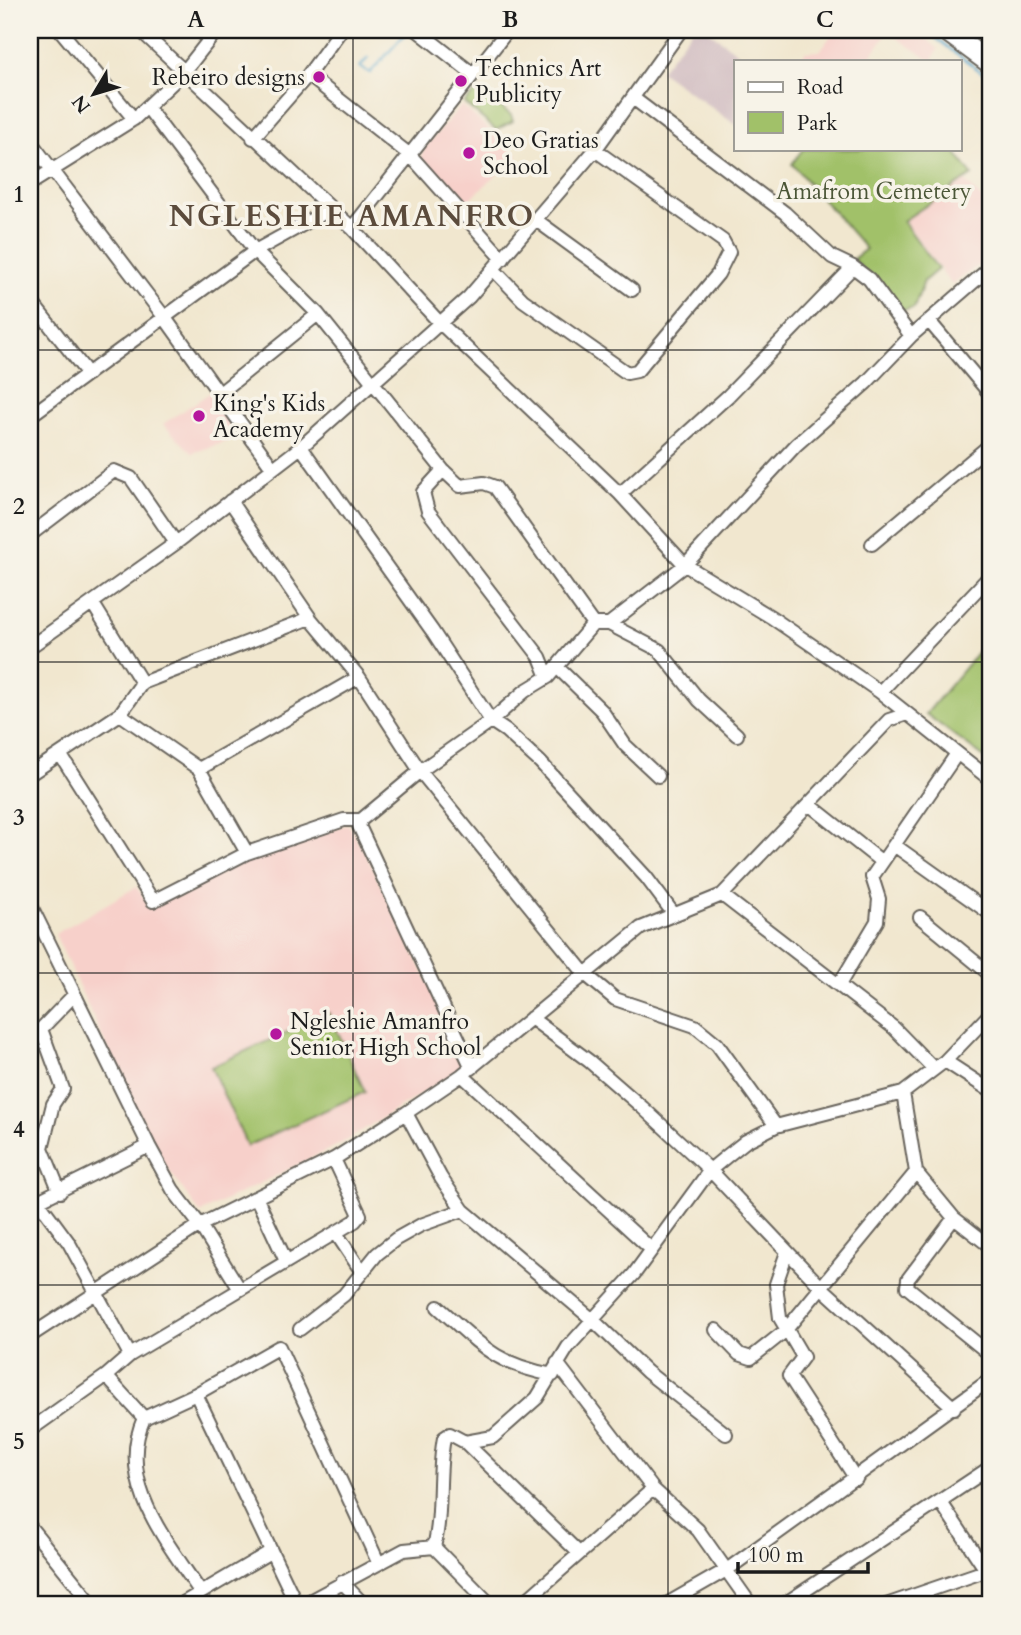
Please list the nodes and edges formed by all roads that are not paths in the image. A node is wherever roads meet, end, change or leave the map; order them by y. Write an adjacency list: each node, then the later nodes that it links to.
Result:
1 (60, 30): 15 (street)
2 (140, 30): 10 (street)
3 (217, 30): 10 (street)
4 (341, 30): 12 (street)
5 (417, 30): 11 (street)
6 (508, 30): 11 (street)
7 (681, 30): 13 (street)
8 (945, 30): 9 (highway)
9 (991, 64)
10 (184, 72): 14 (street); 16 (street)
11 (474, 74): 19 (street)
12 (308, 75): 16 (street); 19 (street)
13 (633, 98): 18 (street); 27 (street)
14 (147, 107): 15 (street); 25 (street)
15 (134, 119): 20 (street)
16 (253, 138): 22 (street)
17 (30, 141): 20 (street)
18 (595, 150): 23 (street); 28 (street)
19 (410, 155): 24 (street); 26 (street)
20 (51, 170): 21 (street); 33 (street)
21 (30, 184)
22 (331, 209): 24 (street); 25 (street)
23 (536, 220): 26 (street); 30 (street)
24 (352, 228): 34 (street)
25 (255, 251): 32 (street); 33 (street)
26 (503, 259): 28 (street)
27 (853, 267): 36 (street); 46 (street)
28 (493, 269): 34 (street)
29 (990, 271): 35 (street)
30 (632, 290)
31 (30, 300): 37 (street)
32 (318, 314): 38 (street); 39 (street)
33 (165, 318): 37 (street); 39 (street)
34 (438, 321): 38 (street); 46 (street)
35 (929, 321): 36 (street); 40 (street)
36 (911, 336): 51 (street)
37 (88, 374): 41 (street)
38 (375, 382): 43 (street); 45 (street)
39 (220, 394): 44 (street)
40 (991, 395)
41 (30, 415)
42 (991, 444): 50 (street)
43 (301, 447): 44 (street); 64 (street)
44 (272, 467): 47 (street)
45 (443, 470): 55 (street); 58 (street)
46 (620, 494): 51 (street)
47 (230, 501): 49 (street); 54 (street)
48 (31, 531): 49 (street)
49 (176, 543): 53 (street)
50 (872, 544)
51 (685, 565): 56 (street); 61 (street)
52 (991, 575): 61 (street)
53 (93, 604): 57 (street); 60 (street)
54 (310, 618): 59 (street); 60 (street)
55 (593, 624): 56 (street); 58 (street)
56 (609, 624): 65 (street)
57 (30, 647)
58 (553, 673): 64 (street); 71 (street)
59 (359, 677): 68 (street); 69 (street)
60 (142, 683): 62 (street)
61 (880, 692): 63 (street)
62 (120, 714): 66 (street); 68 (street)
63 (907, 714): 67 (street); 73 (street)
64 (491, 721): 69 (street); 80 (street)
65 (737, 735)
66 (60, 754): 70 (street); 76 (street)
67 (956, 755): 72 (street); 75 (street)
68 (199, 768): 76 (street)
69 (420, 771): 74 (street); 83 (street)
70 (30, 774)
71 (658, 776)
72 (991, 780)
73 (810, 805): 77 (street); 78 (street)
74 (361, 820): 76 (street); 91 (street)
75 (894, 845): 77 (street); 81 (street)
76 (247, 853)
77 (882, 862): 85 (street)
78 (722, 895): 80 (street); 85 (street)
79 (30, 904): 86 (street)
80 (673, 913): 83 (street)
81 (991, 914)
82 (920, 917): 84 (street)
83 (585, 974): 88 (street); 95 (street)
84 (991, 975)
85 (839, 985): 90 (street)
86 (74, 996): 96 (street); 100 (street)
87 (991, 1013): 89 (street)
88 (531, 1018): 91 (street); 98 (street)
89 (945, 1061): 90 (street); 92 (street)
90 (934, 1069): 93 (street)
91 (467, 1071): 94 (street); 108 (street)
92 (991, 1091)
93 (903, 1093): 95 (street); 99 (street)
94 (406, 1113): 97 (street); 103 (street)
95 (776, 1126): 98 (street)
96 (149, 1146): 100 (street); 105 (street)
97 (334, 1158): 101 (street); 106 (street)
98 (710, 1170): 108 (street); 109 (street)
99 (916, 1172): 104 (street); 112 (street)
100 (60, 1192): 102 (street)
101 (257, 1199): 105 (street); 110 (street)
102 (34, 1203): 114 (street)
103 (463, 1210): 111 (street); 116 (street)
104 (954, 1218): 107 (street); 122 (street)
105 (200, 1226): 113 (street); 114 (street)
106 (336, 1233): 110 (street); 111 (street)
107 (991, 1247)
108 (651, 1250): 116 (street)
109 (787, 1252): 112 (street); 119 (street)
110 (286, 1261): 113 (street)
111 (362, 1272): 117 (street)
112 (821, 1287): 119 (street); 127 (street)
113 (239, 1288): 121 (street)
114 (96, 1292): 120 (street); 121 (street)
115 (438, 1307): 123 (street)
116 (594, 1321): 123 (street); 130 (street)
117 (300, 1329)
118 (716, 1329): 119 (street)
119 (785, 1331): 133 (street)
120 (30, 1336)
121 (130, 1355): 124 (street)
122 (991, 1355)
123 (555, 1369): 131 (street); 134 (street)
124 (106, 1376): 128 (street); 129 (street)
125 (991, 1379): 127 (street)
126 (197, 1394): 128 (street); 138 (street); 140 (street)
127 (954, 1408): 133 (street)
128 (144, 1418): 144 (street)
129 (30, 1430)
130 (726, 1434)
131 (465, 1442): 137 (street); 139 (street)
132 (991, 1467): 135 (street)
133 (856, 1479): 141 (street)
134 (653, 1489): 139 (street); 141 (street)
135 (940, 1501): 142 (street); 145 (street)
136 (30, 1527): 146 (street)
137 (434, 1547): 140 (street); 150 (street)
138 (270, 1552): 144 (street); 148 (street)
139 (579, 1553): 151 (street)
140 (378, 1562): 143 (street)
141 (728, 1569): 152 (street); 153 (street)
142 (989, 1569): 154 (street)
143 (342, 1581): 148 (street); 149 (street)
144 (201, 1593): 147 (street)
145 (786, 1603)
146 (93, 1605)
147 (180, 1605)
148 (299, 1605)
149 (364, 1605)
150 (491, 1605)
151 (522, 1605)
152 (666, 1605)
153 (751, 1605)
154 (886, 1605)

